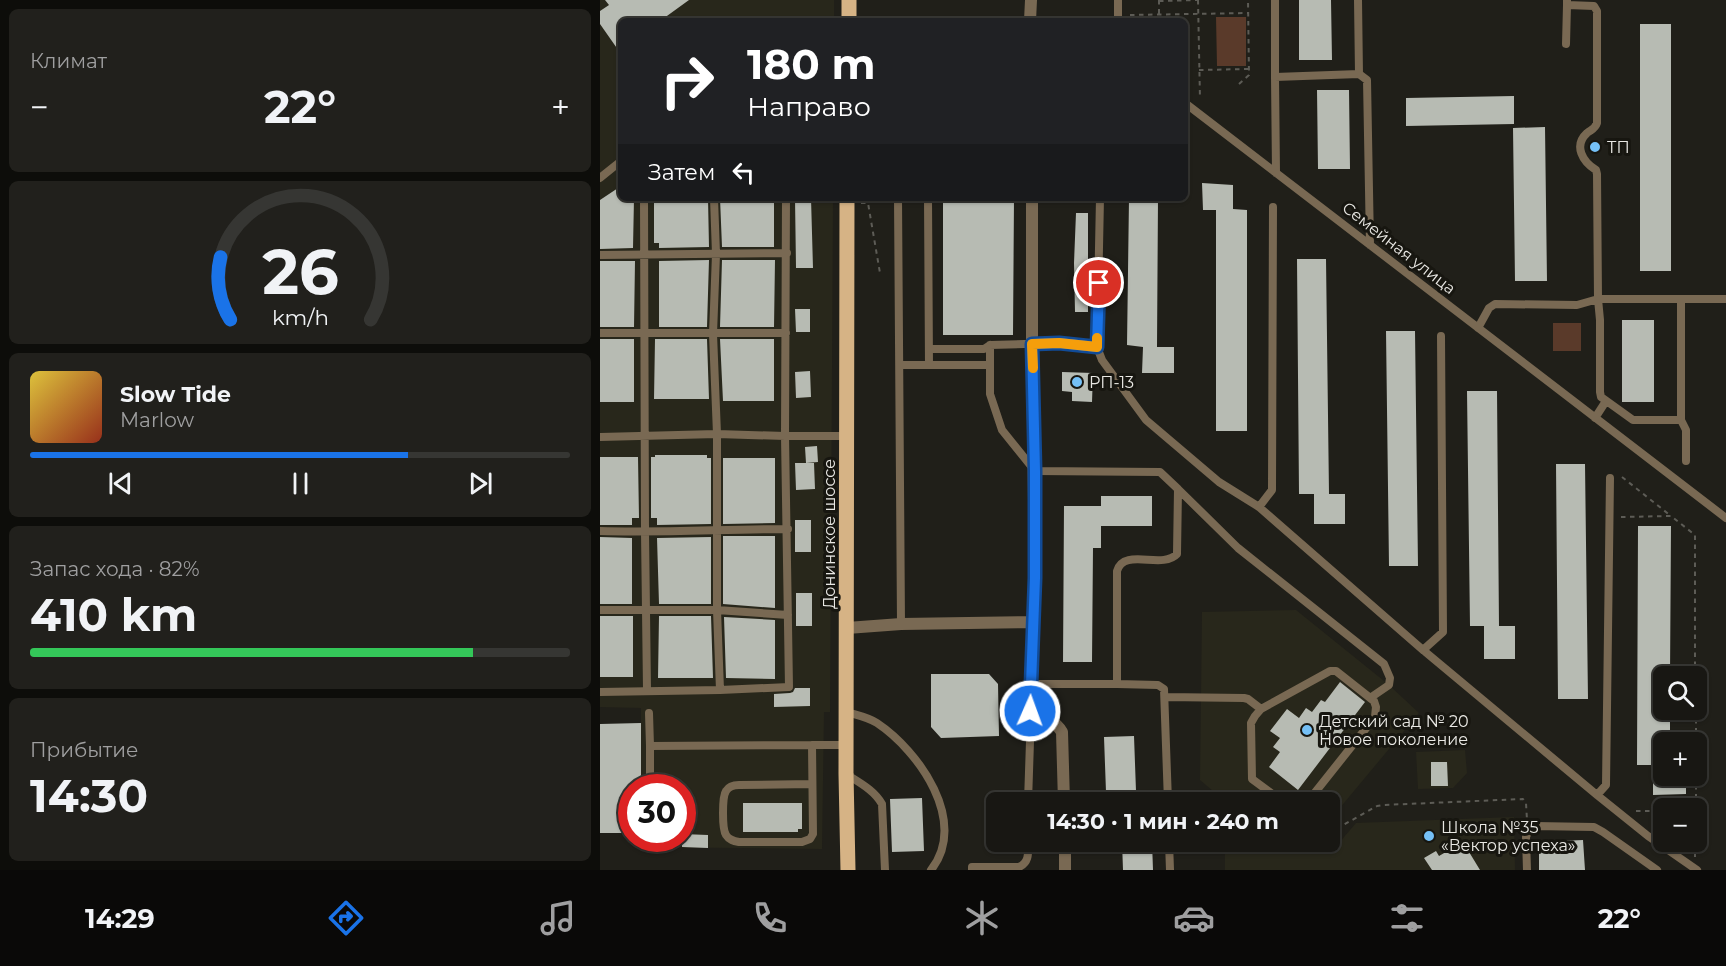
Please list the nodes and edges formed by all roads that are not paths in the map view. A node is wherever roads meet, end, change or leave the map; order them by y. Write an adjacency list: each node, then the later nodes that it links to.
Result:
1 (849, 0): 7 (main road)
2 (1031, 0): 8 (street)
3 (1118, 0): 9 (lane)
4 (1275, 0): 12 (lane)
5 (1358, 0): 11 (lane)
6 (1567, 3): 10 (lane); 31 (lane)
7 (849, 18)
8 (1030, 18)
9 (1118, 18)
10 (1566, 44)
11 (1359, 74): 12 (lane); 26 (lane)
12 (1275, 77): 15 (lane)
13 (1188, 105): 15 (lane, Семейная улица)
14 (618, 163): 16 (lane)
15 (1276, 173): 26 (lane, Семейная улица)
16 (600, 178)
17 (644, 201): 30 (lane)
18 (714, 201): 28 (lane)
19 (786, 201): 27 (lane)
20 (847, 201): 53 (main road, Донинское шоссе)
21 (898, 201): 44 (lane)
22 (928, 201): 43 (lane)
23 (1032, 201): 40 (street)
24 (1100, 201): 42 (lane)
25 (1273, 207): 59 (lane)
26 (1370, 245): 34 (lane, Семейная улица)
27 (787, 253): 28 (lane); 37 (lane)
28 (716, 254): 30 (lane); 38 (lane)
29 (600, 255): 30 (lane)
30 (645, 256): 36 (lane)
31 (1598, 299): 32 (lane); 34 (lane); 47 (lane)
32 (1681, 299): 33 (lane); 49 (lane)
33 (1726, 299)
34 (1478, 328): 48 (lane, Семейная улица)
35 (600, 333): 36 (lane)
36 (645, 333): 38 (lane); 51 (lane)
37 (786, 333): 38 (lane); 52 (lane)
38 (713, 334): 50 (lane)
39 (1441, 336): 72 (lane)
40 (1032, 344): 41 (lane); 42 (lane); 56 (street)
41 (990, 345): 43 (lane); 46 (lane)
42 (1097, 347): 59 (lane)
43 (929, 349): 45 (lane)
44 (900, 365): 45 (lane); 70 (lane)
45 (929, 365): 46 (lane)
46 (990, 365): 56 (lane)
47 (1606, 401): 48 (lane); 49 (lane)
48 (1595, 418): 60 (lane, Семейная улица)
49 (1681, 420): 55 (lane)
50 (717, 434): 51 (lane); 52 (lane); 61 (lane)
51 (645, 436): 54 (lane); 64 (lane)
52 (785, 436): 53 (lane); 62 (lane)
53 (847, 436): 71 (main road, Донинское шоссе)
54 (600, 437)
55 (1686, 461)
56 (1035, 471): 58 (lane); 69 (street)
57 (1610, 478): 95 (lane)
58 (1178, 489): 74 (lane); 79 (lane)
59 (1258, 507): 72 (lane)
60 (1726, 518)
61 (718, 529): 62 (lane); 64 (lane); 66 (lane)
62 (788, 529): 68 (lane)
63 (600, 531): 64 (lane)
64 (645, 532): 67 (lane)
65 (600, 610): 67 (lane)
66 (717, 610): 67 (lane); 68 (lane); 76 (lane)
67 (646, 611): 75 (lane)
68 (788, 615): 76 (lane)
69 (1034, 622): 70 (street); 73 (street)
70 (901, 624): 71 (street)
71 (847, 628): 82 (main road, Донинское шоссе)
72 (1423, 650): 95 (lane)
73 (1031, 684): 74 (lane); 81 (street)
74 (1117, 684): 78 (lane)
75 (647, 690): 76 (lane); 77 (lane)
76 (720, 690)
77 (600, 692)
78 (1165, 697): 80 (lane); 92 (lane)
79 (1370, 698): 80 (lane); 94 (lane)
80 (1261, 709): 93 (lane)
81 (1030, 711): 90 (lane); 91 (street)
82 (847, 712): 85 (main road, Донинское шоссе); 101 (lane)
83 (649, 713): 86 (lane)
84 (812, 745): 85 (lane); 86 (lane); 89 (lane)
85 (846, 745): 88 (main road, Донинское шоссе)
86 (650, 746): 87 (lane)
87 (650, 774)
88 (846, 774): 99 (main road, Донинское шоссе); 100 (lane)
89 (813, 784): 89 (lane)
90 (1028, 792)
91 (1064, 792)
92 (1168, 792)
93 (1270, 792)
94 (1315, 792)
95 (1597, 795): 107 (lane)
96 (1028, 852): 102 (lane)
97 (1065, 852): 103 (street)
98 (1169, 852): 104 (lane)
99 (848, 870)
100 (885, 870)
101 (931, 870)
102 (972, 870)
103 (1065, 870)
104 (1170, 870)
105 (1527, 870): 106 (lane)
106 (1657, 870)
107 (1697, 870)

